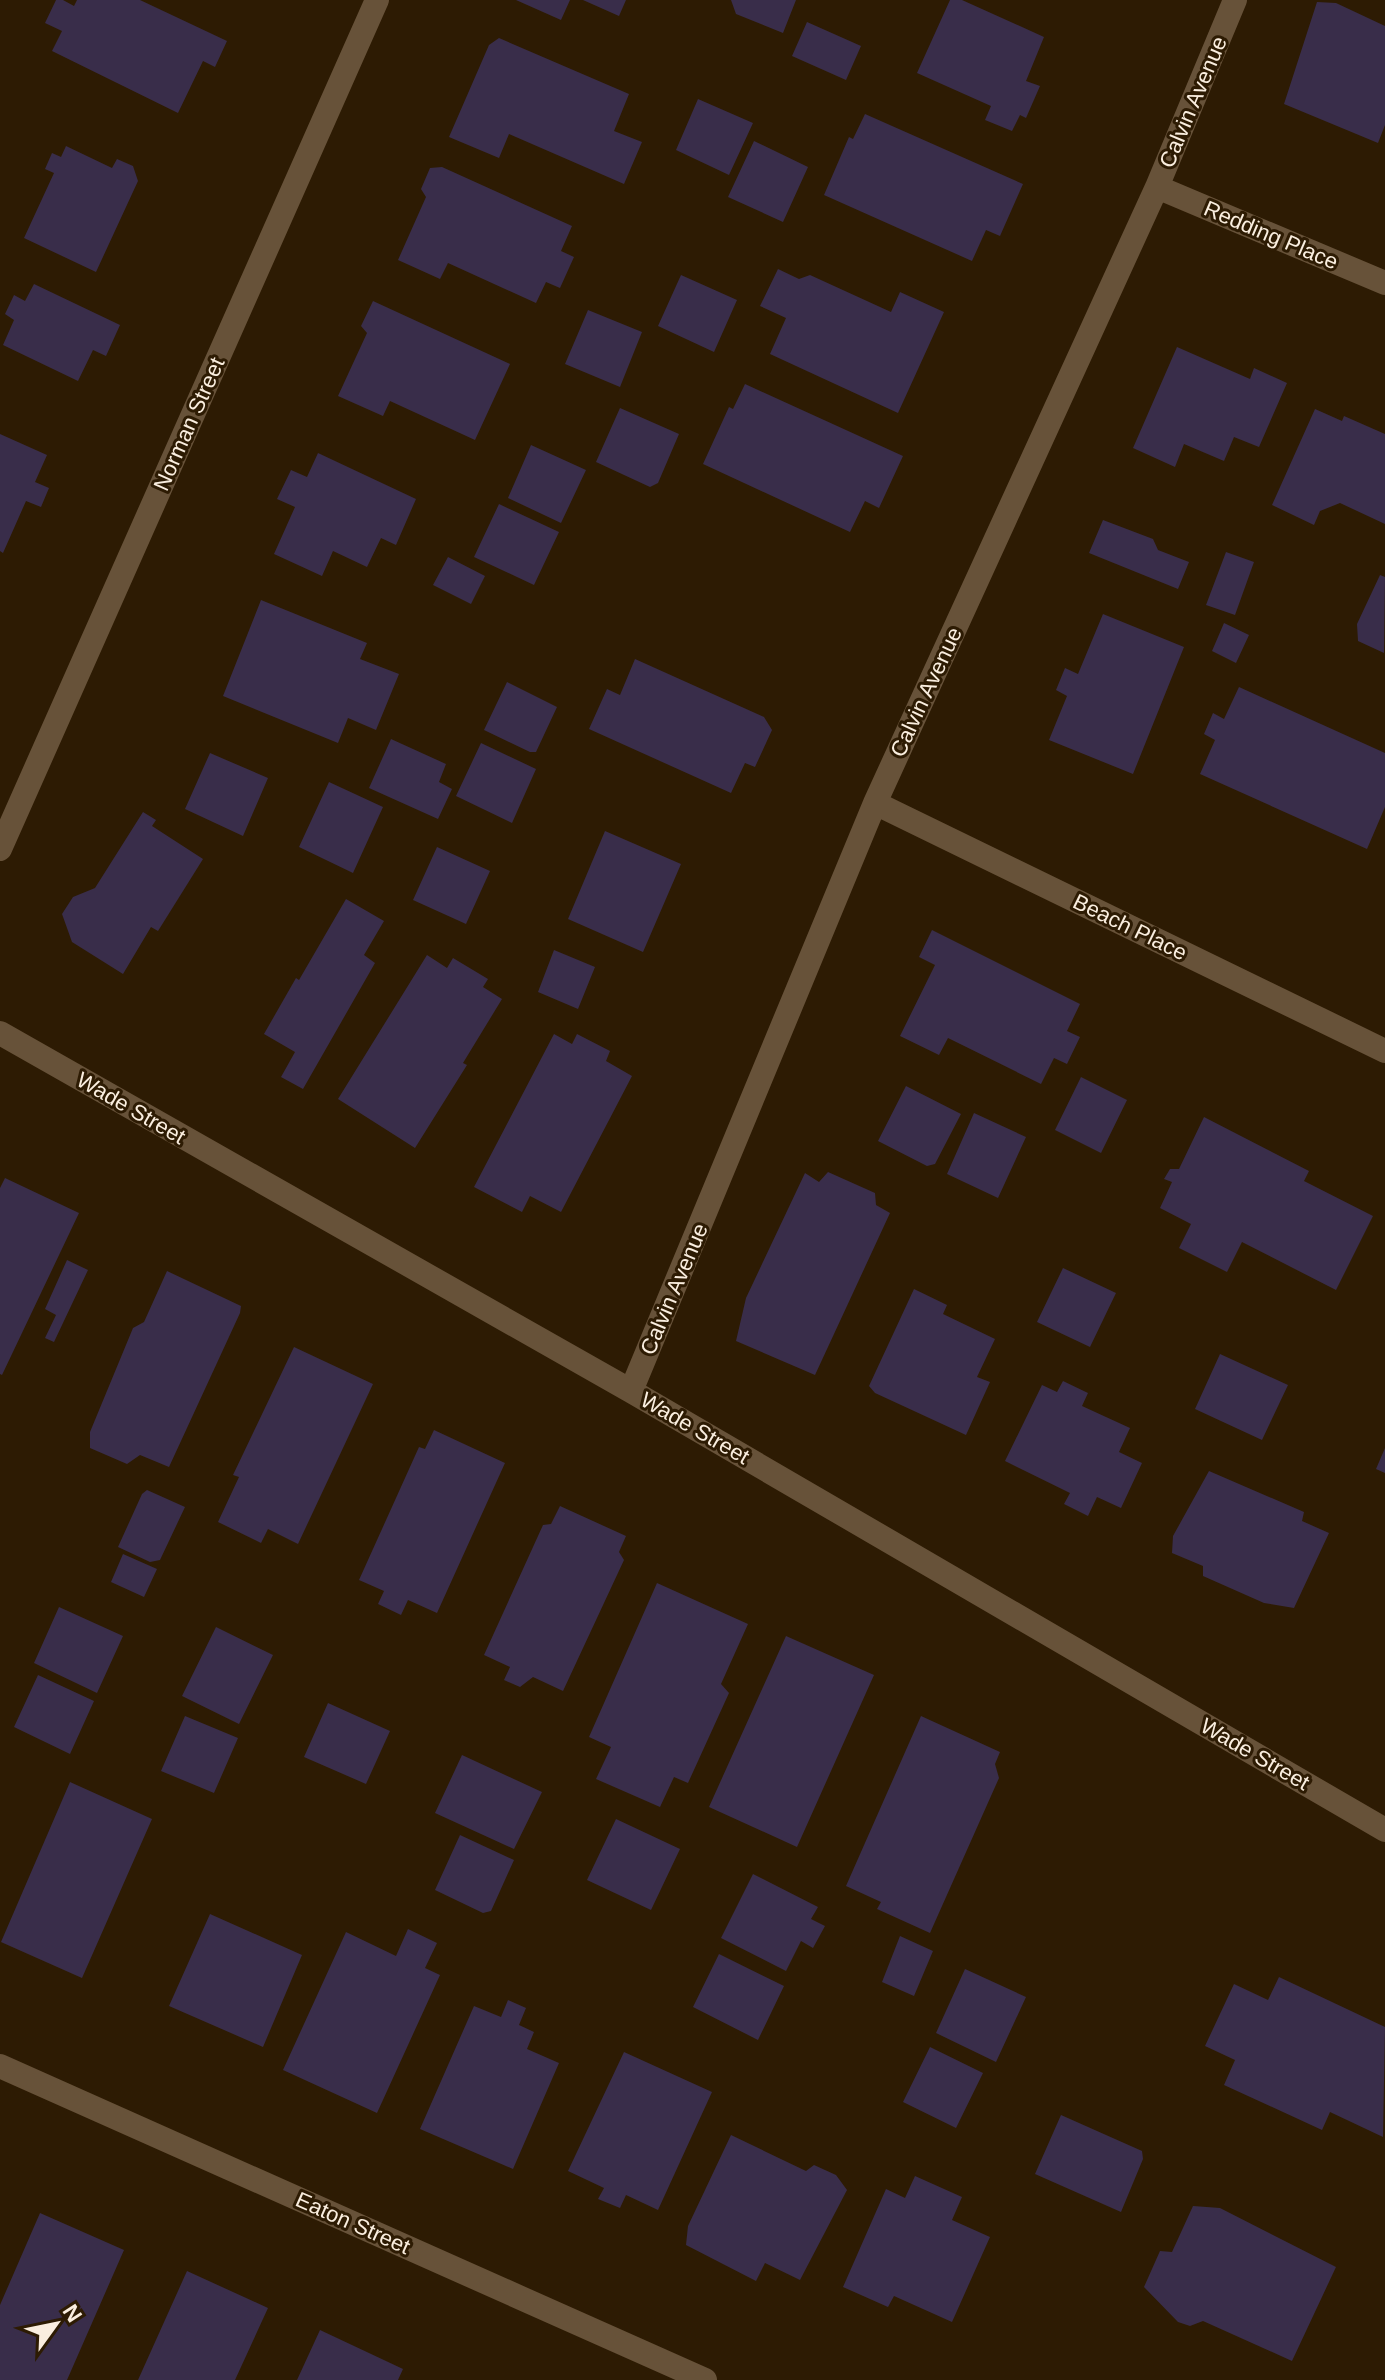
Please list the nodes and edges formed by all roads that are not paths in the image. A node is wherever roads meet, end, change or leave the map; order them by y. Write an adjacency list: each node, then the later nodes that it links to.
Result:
1 (377, 0): 6 (street, Norman Street)
2 (1235, 0): 3 (street, Calvin Avenue)
3 (1157, 187): 4 (street, Redding Place); 5 (street, Calvin Avenue)
4 (1385, 283)
5 (875, 803): 8 (street, Beach Place); 9 (street, Calvin Avenue)
6 (0, 849)
7 (0, 1033): 9 (street, Wade Street)
8 (1385, 1051)
9 (631, 1391): 10 (street, Wade Street)
10 (1385, 1830)
11 (0, 2066): 12 (street, Eaton Street)
12 (705, 2380)

